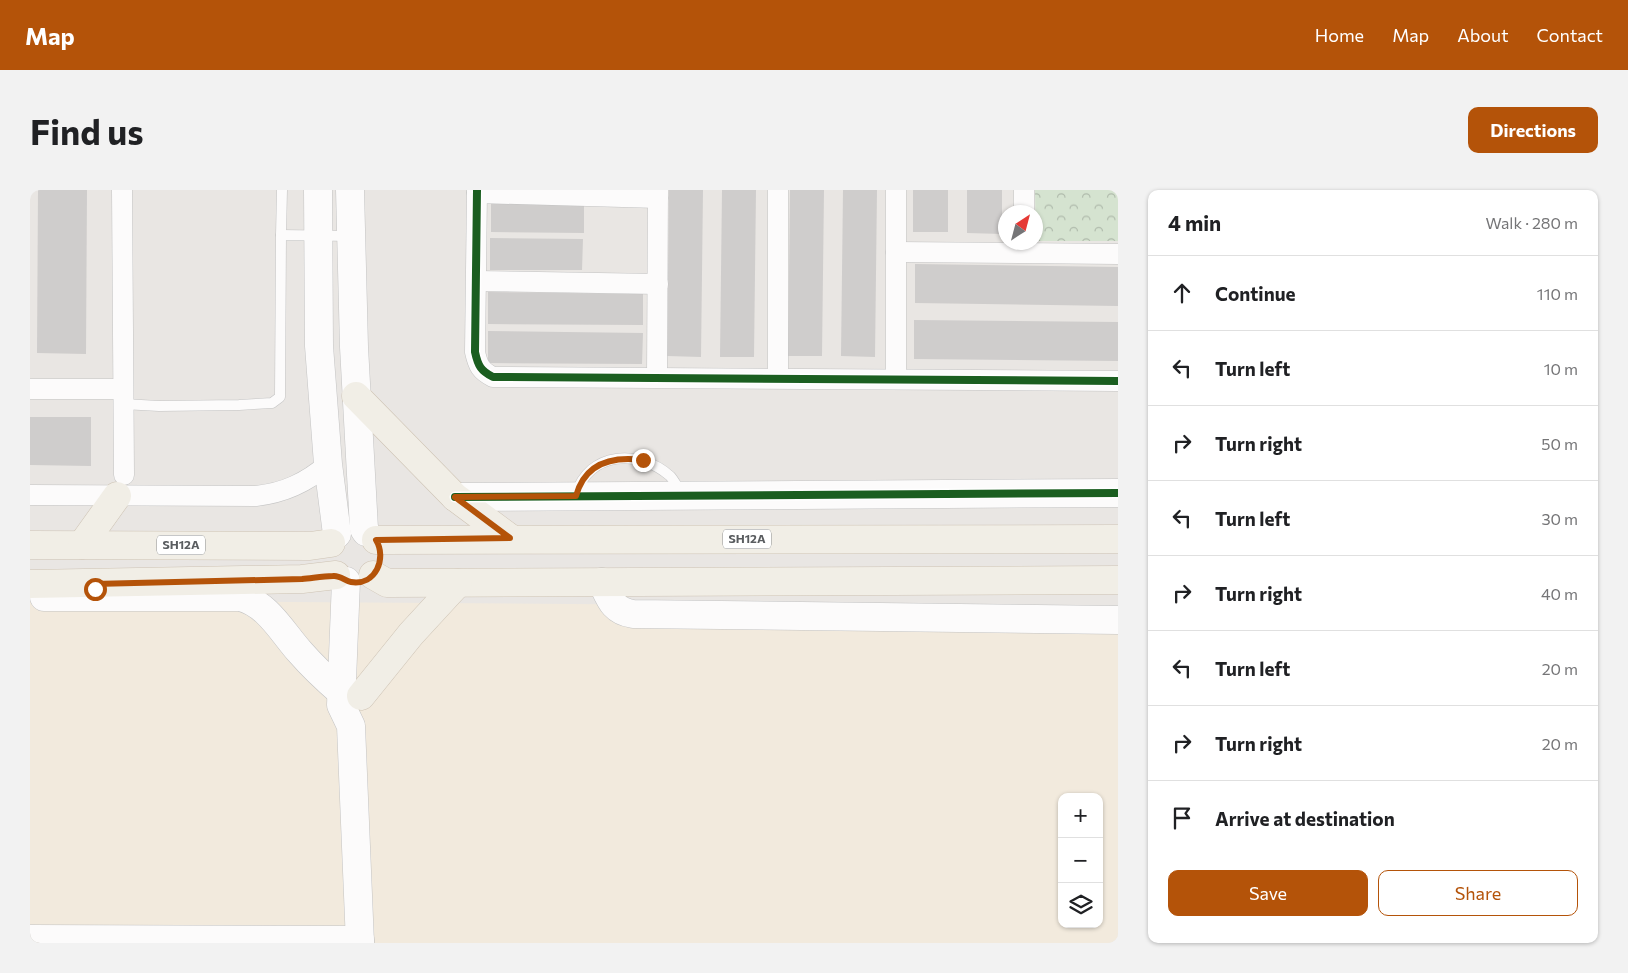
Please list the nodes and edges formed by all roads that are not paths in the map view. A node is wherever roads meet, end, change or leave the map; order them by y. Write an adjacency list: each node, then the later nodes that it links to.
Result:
1 (122, 190): 27 (street)
2 (282, 190): 12 (lane)
3 (318, 190): 13 (street)
4 (350, 190): 14 (street)
5 (778, 190): 22 (street)
6 (896, 190): 17 (street)
7 (1024, 190): 11 (street)
8 (477, 191): 9 (street); 19 (street)
9 (567, 193): 10 (street)
10 (658, 194): 20 (street)
11 (1024, 205)
12 (281, 235): 13 (lane); 27 (lane)
13 (318, 235): 14 (lane); 28 (street)
14 (351, 236): 26 (street)
15 (998, 249): 17 (street)
16 (1043, 249): 18 (street)
17 (896, 252): 23 (street)
18 (1118, 254)
19 (477, 281): 20 (street); 21 (street)
20 (658, 284): 21 (street)
21 (657, 377): 22 (street)
22 (778, 378): 23 (street)
23 (896, 379): 24 (street)
24 (1118, 381)
25 (30, 389): 27 (street)
26 (356, 396): 34 (main road); 35 (street)
27 (122, 397): 29 (street)
28 (328, 464): 29 (street); 36 (street)
29 (120, 485): 32 (street); 40 (main road)
30 (1118, 493): 31 (street)
31 (682, 494): 33 (street); 33 (lane)
32 (30, 496)
33 (576, 496): 34 (street)
34 (455, 497): 37 (main road)
35 (371, 536): 36 (main road); 37 (main road, SH12A); 41 (main road)
36 (334, 538): 40 (main road, SH12A); 41 (main road)
37 (510, 538): 38 (main road, SH12A)
38 (1118, 539)
39 (30, 545): 40 (main road, SH12A)
40 (82, 545)
41 (355, 578): 44 (main road); 46 (main road); 49 (street)
42 (1118, 580): 43 (main road)
43 (602, 582): 44 (main road); 48 (street)
44 (458, 583): 49 (main road)
45 (30, 584): 46 (main road)
46 (95, 591): 47 (street); 49 (street)
47 (30, 597)
48 (1118, 620)
49 (352, 695): 51 (street)
50 (30, 939): 51 (street)
51 (360, 942)

